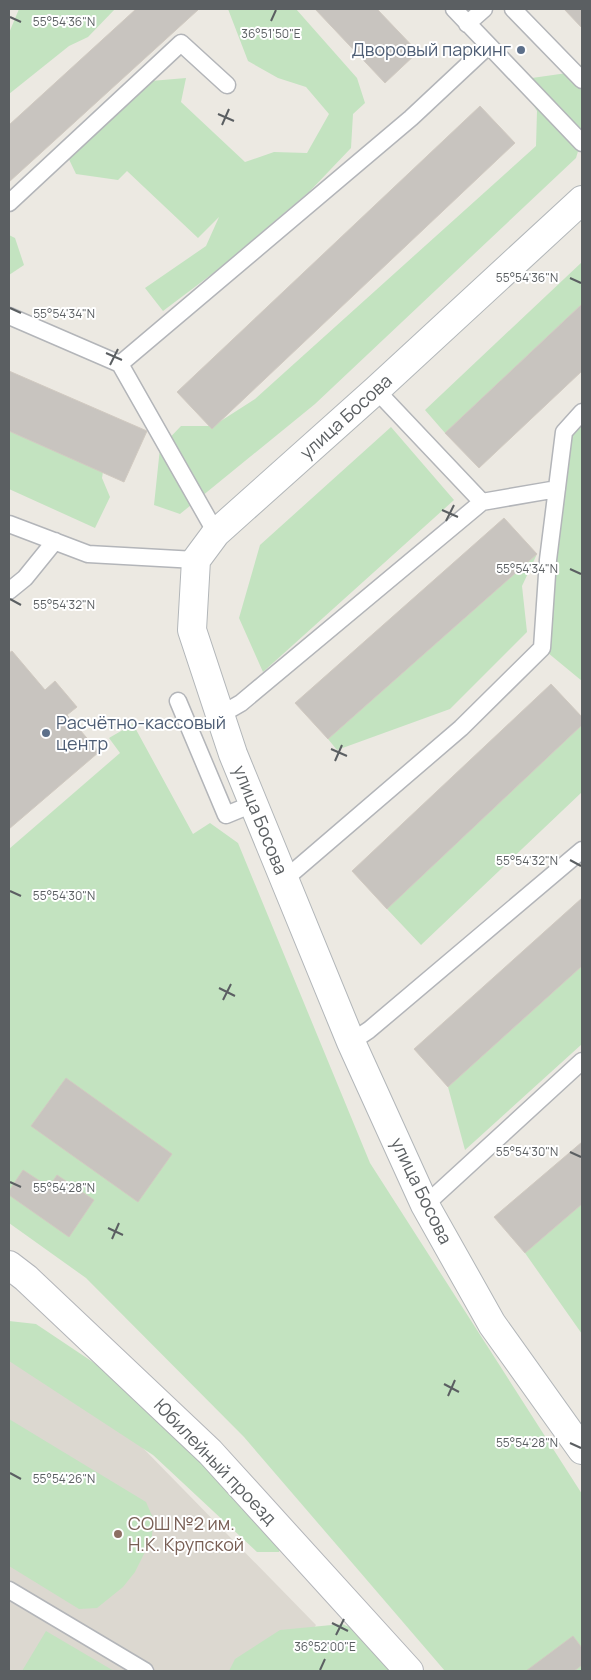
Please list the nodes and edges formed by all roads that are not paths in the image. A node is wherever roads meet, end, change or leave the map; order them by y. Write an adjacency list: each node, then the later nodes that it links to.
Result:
1 (454, 9): 4 (lane)
2 (484, 9): 4 (lane)
3 (513, 9): 6 (lane)
4 (468, 24): 5 (lane)
5 (488, 46): 8 (lane); 12 (lane)
6 (582, 80)
7 (227, 85): 10 (lane)
8 (582, 144)
9 (582, 200): 13 (street, улица Босова)
10 (9, 203)
11 (9, 316): 12 (lane)
12 (120, 364): 18 (lane)
13 (376, 390): 16 (lane); 18 (street, улица Босова)
14 (582, 412): 15 (lane)
15 (557, 489): 16 (lane); 26 (lane)
16 (482, 502): 23 (lane)
17 (9, 524): 19 (lane)
18 (216, 533): 20 (street, улица Босова)
19 (55, 541): 20 (lane); 21 (lane)
20 (196, 560): 23 (street, улица Босова)
21 (9, 592)
22 (178, 701): 24 (lane)
23 (222, 714): 26 (street, улица Босова)
24 (243, 808)
25 (582, 850): 27 (lane)
26 (284, 879): 27 (street, улица Босова)
27 (351, 1042): 29 (street, улица Босова)
28 (582, 1061): 29 (lane)
29 (425, 1205): 31 (street, улица Босова)
30 (9, 1265): 34 (street, Юбилейный проезд)
31 (582, 1450)
32 (9, 1590): 33 (lane)
33 (145, 1671)
34 (409, 1671)

